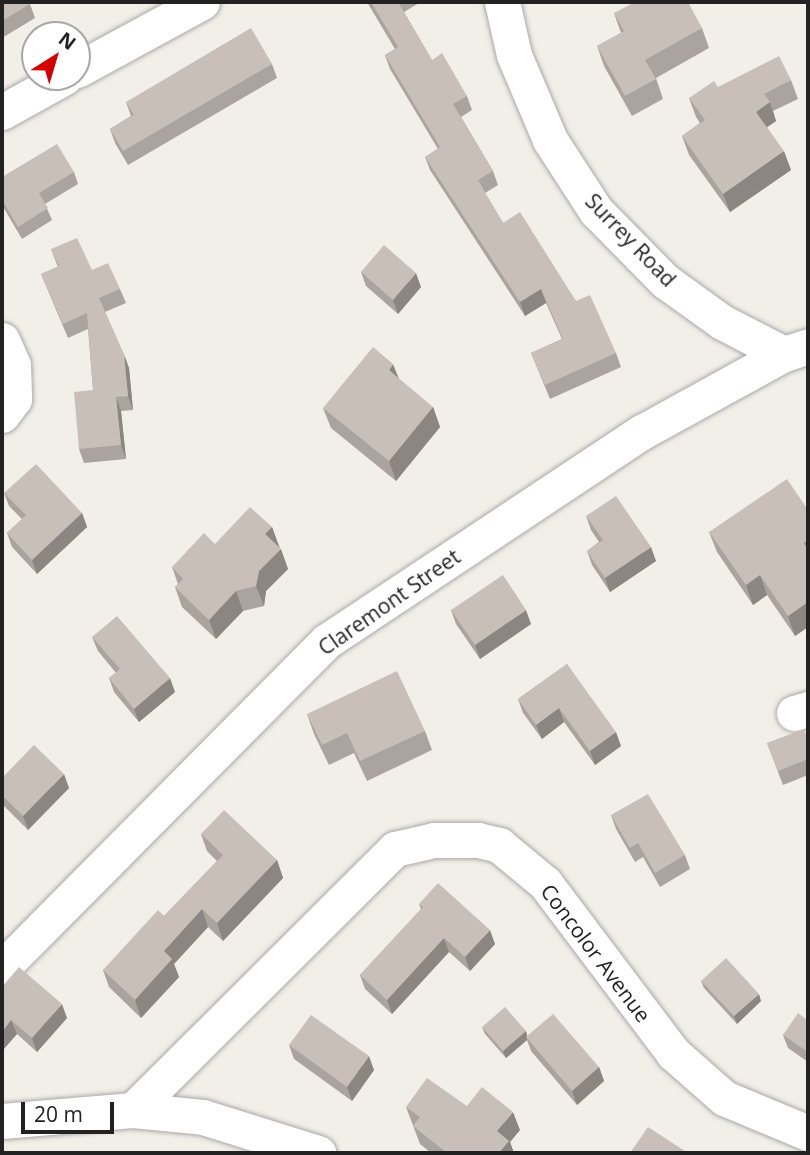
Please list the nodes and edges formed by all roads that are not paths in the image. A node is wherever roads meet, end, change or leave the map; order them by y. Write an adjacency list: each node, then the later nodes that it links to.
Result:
1 (202, 2): 3 (street)
2 (502, 2): 7 (street, Surrey Road)
3 (91, 63)
4 (40, 91): 5 (street)
5 (2, 112)
6 (2, 341): 8 (street)
7 (796, 350): 9 (street, Claremont Street)
8 (2, 415)
9 (2, 968)
10 (133, 1110): 11 (street); 12 (street, Concolor Avenue); 13 (street)
11 (2, 1121)
12 (808, 1133)
13 (318, 1153)

